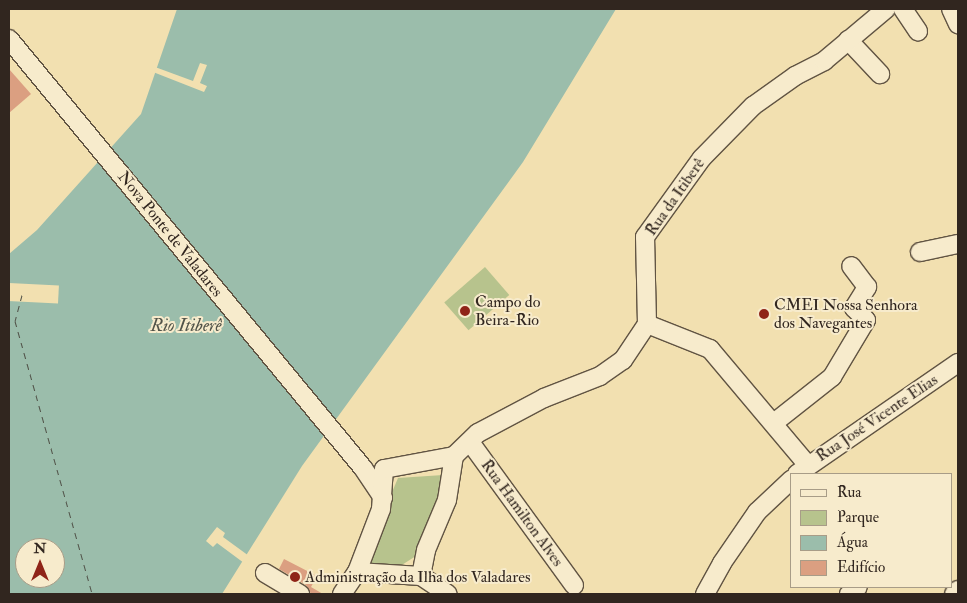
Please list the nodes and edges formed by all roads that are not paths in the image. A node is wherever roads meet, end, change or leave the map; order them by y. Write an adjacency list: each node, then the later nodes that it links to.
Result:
1 (886, 9): 7 (street, Rua da Itiberê)
2 (903, 9): 5 (street)
3 (950, 9): 4 (street)
4 (958, 24)
5 (918, 31)
6 (9, 39): 19 (street, Nova Ponte de Valadares)
7 (848, 40): 8 (street); 12 (street, Rua da Itiberê)
8 (880, 74)
9 (958, 244): 10 (street)
10 (920, 252)
11 (851, 266): 14 (street)
12 (647, 324): 14 (street); 15 (street)
13 (958, 363): 17 (street, Rua José Vicente Elias)
14 (775, 422): 17 (street)
15 (470, 442): 16 (street); 23 (street, Rua Hamilton Alves)
16 (454, 456): 19 (street); 22 (street)
17 (802, 469)
18 (790, 481): 28 (street)
19 (384, 498): 20 (street)
20 (357, 572): 22 (street); 26 (street)
21 (265, 573): 25 (street)
22 (421, 576): 27 (street)
23 (574, 585)
24 (958, 590): 29 (street)
25 (300, 594)
26 (342, 594)
27 (448, 594)
28 (704, 594)
29 (954, 594)

